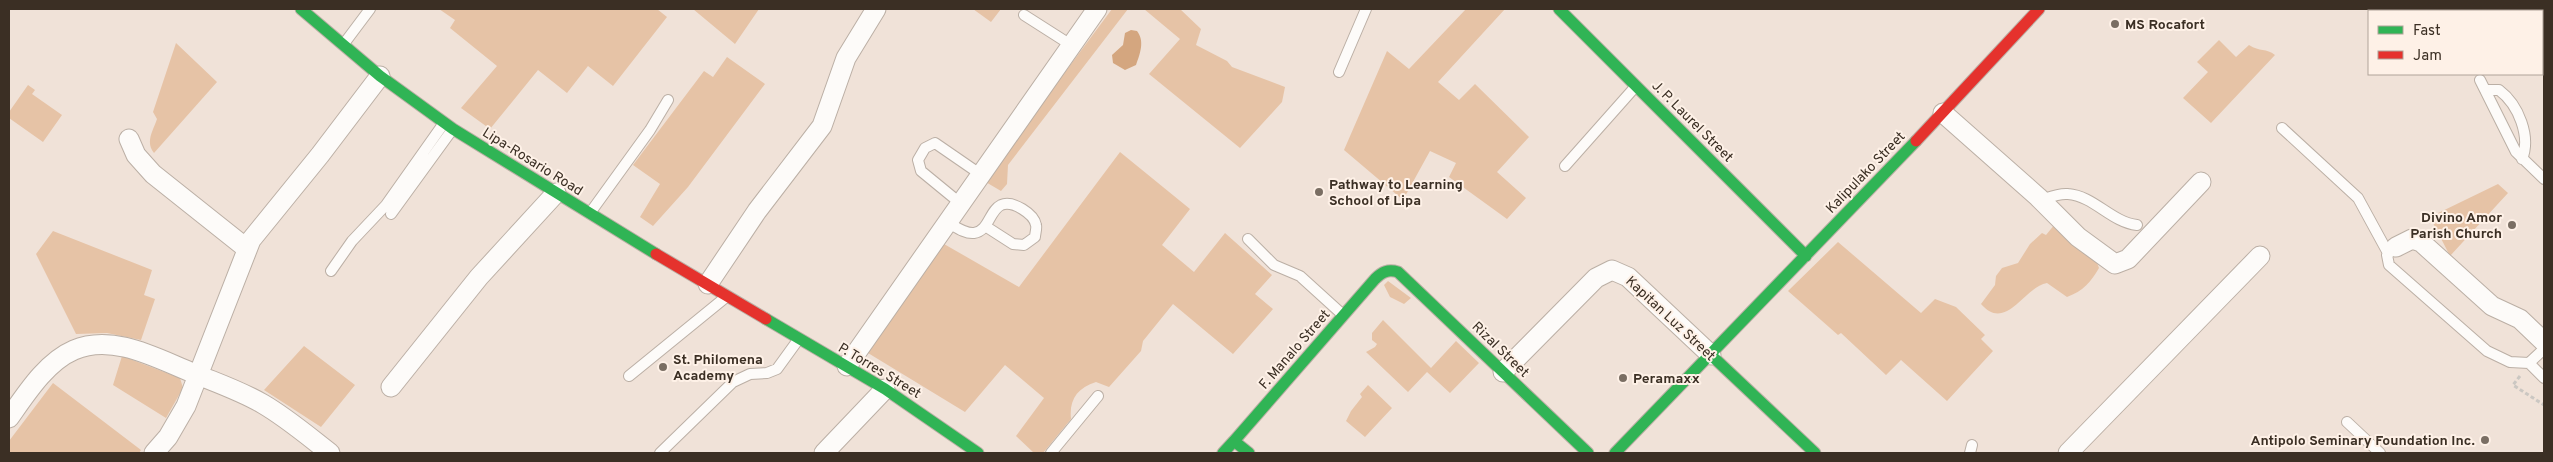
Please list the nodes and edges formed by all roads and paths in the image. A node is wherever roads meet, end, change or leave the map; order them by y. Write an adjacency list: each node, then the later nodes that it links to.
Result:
1 (301, 9): 9 (street, Lipa-Rosario Road)
2 (370, 9): 9 (lane)
3 (876, 9): 41 (street)
4 (1097, 9): 10 (street)
5 (1366, 9): 11 (lane)
6 (1559, 9): 14 (street, J. P. Laurel Street)
7 (2039, 9): 17 (street, Kalipulako Street)
8 (1024, 15): 10 (lane)
9 (342, 46): 12 (street, Lipa-Rosario Road)
10 (1071, 46): 23 (street)
11 (1339, 72)
12 (380, 76): 18 (street, Lipa-Rosario Road); 35 (street)
13 (2480, 80): 15 (lane)
14 (1636, 85): 22 (lane); 37 (street, J. P. Laurel Street)
15 (2485, 90): 21 (lane); 21 (lane)
16 (668, 100): 30 (lane)
17 (1943, 113): 27 (street); 37 (street, Kalipulako Street)
18 (449, 126): 26 (street, Lipa-Rosario Road); 29 (lane); 40 (lane)
19 (2282, 128): 36 (lane)
20 (130, 139): 35 (street)
21 (2522, 159): 24 (lane)
22 (1565, 166)
23 (980, 174): 28 (street); 28 (lane)
24 (2544, 179)
25 (2201, 182): 27 (street)
26 (556, 193): 30 (street, Lipa-Rosario Road); 55 (street)
27 (2041, 200): 32 (lane)
28 (960, 203): 31 (street)
29 (391, 214)
30 (590, 214): 41 (street, Lipa-Rosario Road)
31 (949, 223): 33 (lane); 50 (street)
32 (2137, 225)
33 (985, 226): 33 (lane)
34 (1248, 239): 43 (lane)
35 (246, 248): 52 (street)
36 (2392, 250): 46 (street); 49 (lane)
37 (1806, 256): 48 (street, Kalipulako Street)
38 (2260, 256): 74 (street)
39 (1392, 269): 43 (street, F. Manalo Street); 51 (street, Rizal Street)
40 (331, 270)
41 (708, 284): 42 (street, Lipa-Rosario Road)
42 (727, 296): 44 (street, Lipa-Rosario Road); 53 (lane)
43 (1343, 315): 61 (street, F. Manalo Street)
44 (764, 318): 45 (street, P. Torres Street)
45 (799, 339): 50 (street, P. Torres Street); 65 (lane)
46 (2544, 342)
47 (2544, 349): 49 (lane)
48 (1711, 355): 51 (street, Kapitan Luz Street); 72 (street, Kalipulako Street); 73 (street, Kapitan Luz Street)
49 (2529, 363): 54 (lane); 58 (path)
50 (847, 366): 56 (street, P. Torres Street)
51 (1503, 372): 71 (street, Rizal Street)
52 (198, 375): 59 (street); 63 (street); 64 (street)
53 (630, 376)
54 (2544, 378)
55 (391, 386)
56 (885, 389): 62 (street, P. Torres Street); 66 (street)
57 (1098, 396): 68 (lane)
58 (2544, 405)
59 (9, 418)
60 (2347, 422): 75 (lane)
61 (1234, 441): 69 (street, F. Manalo Street); 70 (street)
62 (963, 449): 67 (street, P. Torres Street)
63 (154, 453)
64 (330, 453)
65 (660, 453)
66 (824, 453)
67 (978, 453)
68 (1051, 453)
69 (1223, 453)
70 (1249, 453)
71 (1588, 453)
72 (1615, 453)
73 (1815, 453)
74 (2068, 453)
75 (2380, 453)

